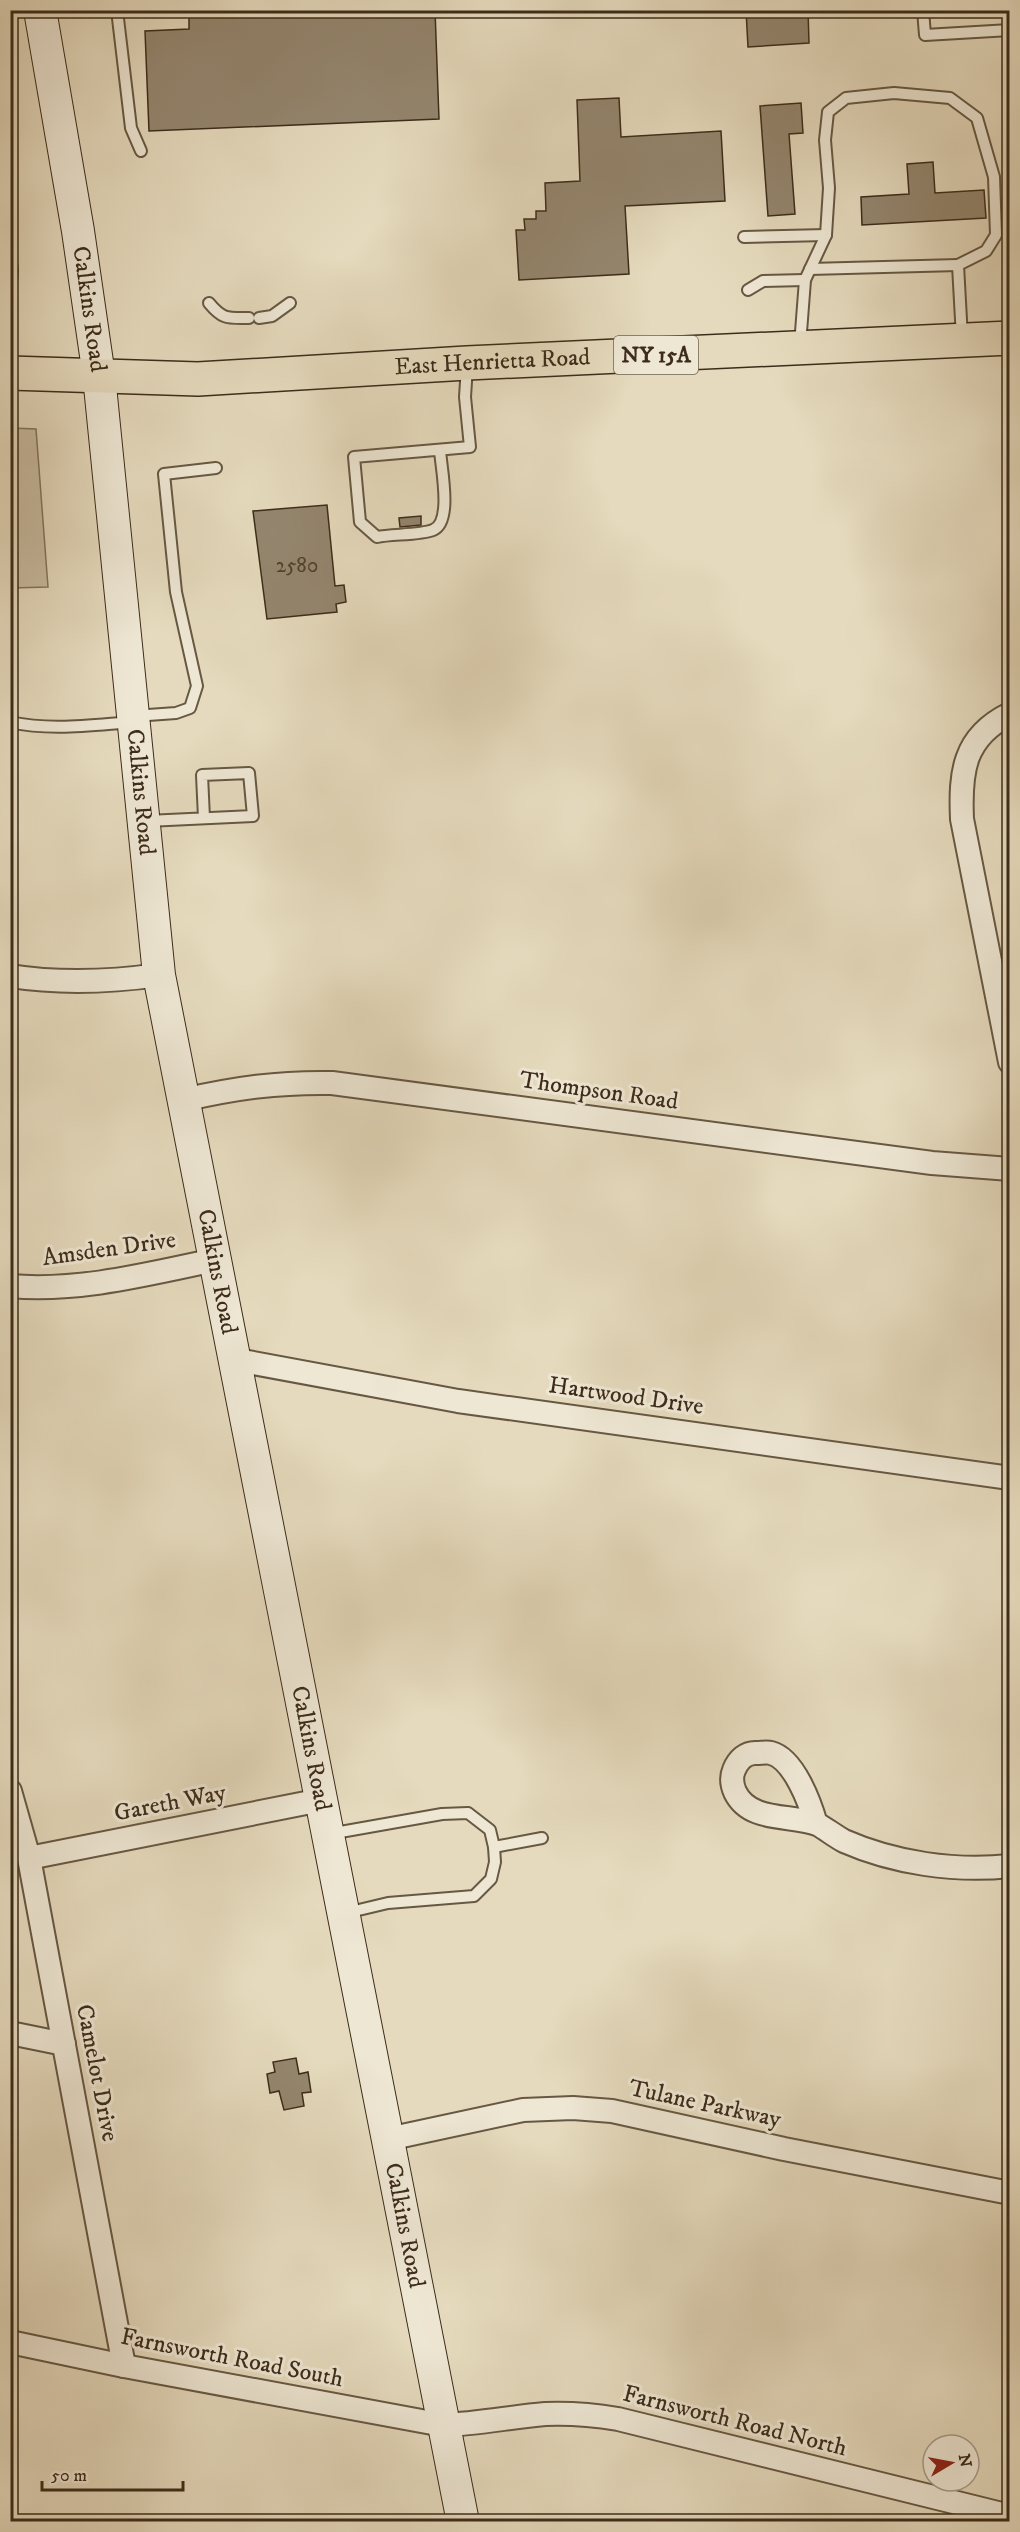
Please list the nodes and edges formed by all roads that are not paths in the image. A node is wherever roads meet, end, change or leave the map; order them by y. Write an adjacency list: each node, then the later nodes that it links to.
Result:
1 (40, 10): 21 (main road, Calkins Road)
2 (117, 10): 5 (lane)
3 (923, 10): 4 (lane)
4 (1010, 30)
5 (141, 151)
6 (826, 235): 7 (lane); 9 (lane); 10 (lane)
7 (744, 237)
8 (10, 256): 13 (lane)
9 (958, 265): 10 (lane); 17 (lane)
10 (810, 269): 11 (lane)
11 (805, 280): 12 (lane); 18 (lane)
12 (748, 290)
13 (10, 298)
14 (209, 303): 15 (lane)
15 (290, 303)
16 (1010, 338): 17 (main road, East Henrietta Road / NY 15A)
17 (962, 342): 18 (main road, East Henrietta Road / NY 15A)
18 (800, 347): 19 (main road, East Henrietta Road / NY 15A)
19 (467, 363): 21 (main road, East Henrietta Road / NY 15A); 22 (lane)
20 (10, 373): 21 (main road, East Henrietta Road / NY 15A)
21 (99, 376): 25 (main road, Calkins Road)
22 (440, 450): 22 (lane)
23 (216, 468): 25 (lane)
24 (1010, 714): 31 (street)
25 (134, 719): 26 (lane); 28 (main road, Calkins Road)
26 (10, 722)
27 (204, 818): 27 (lane); 28 (lane)
28 (144, 821): 29 (main road, Calkins Road)
29 (159, 975): 30 (street); 32 (main road, Calkins Road)
30 (10, 976)
31 (1010, 1062)
32 (183, 1100): 33 (street, Thompson Road); 34 (main road, Calkins Road)
33 (1010, 1169)
34 (215, 1260): 35 (street, Amsden Drive); 36 (main road, Calkins Road)
35 (10, 1286)
36 (237, 1360): 37 (street, Hartwood Drive); 39 (main road, Calkins Road)
37 (1010, 1478)
38 (10, 1791): 44 (street, Camelot Drive)
39 (321, 1800): 41 (main road, Calkins Road); 44 (street, Gareth Way)
40 (816, 1824): 45 (street)
41 (327, 1834): 43 (lane); 46 (main road, Calkins Road)
42 (542, 1838): 43 (lane)
43 (494, 1847): 46 (lane)
44 (29, 1858): 48 (street, Camelot Drive)
45 (1010, 1866)
46 (343, 1914): 49 (main road, Calkins Road)
47 (10, 2033): 48 (street)
48 (64, 2044): 52 (street, Camelot Drive)
49 (388, 2139): 50 (street, Tulane Parkway); 53 (main road, Calkins Road)
50 (1010, 2193)
51 (10, 2342): 52 (street, Farnsworth Road South)
52 (124, 2366): 53 (street, Farnsworth Road South)
53 (443, 2425): 54 (street, Farnsworth Road North); 55 (main road, Calkins Road)
54 (1010, 2516)
55 (463, 2522)

